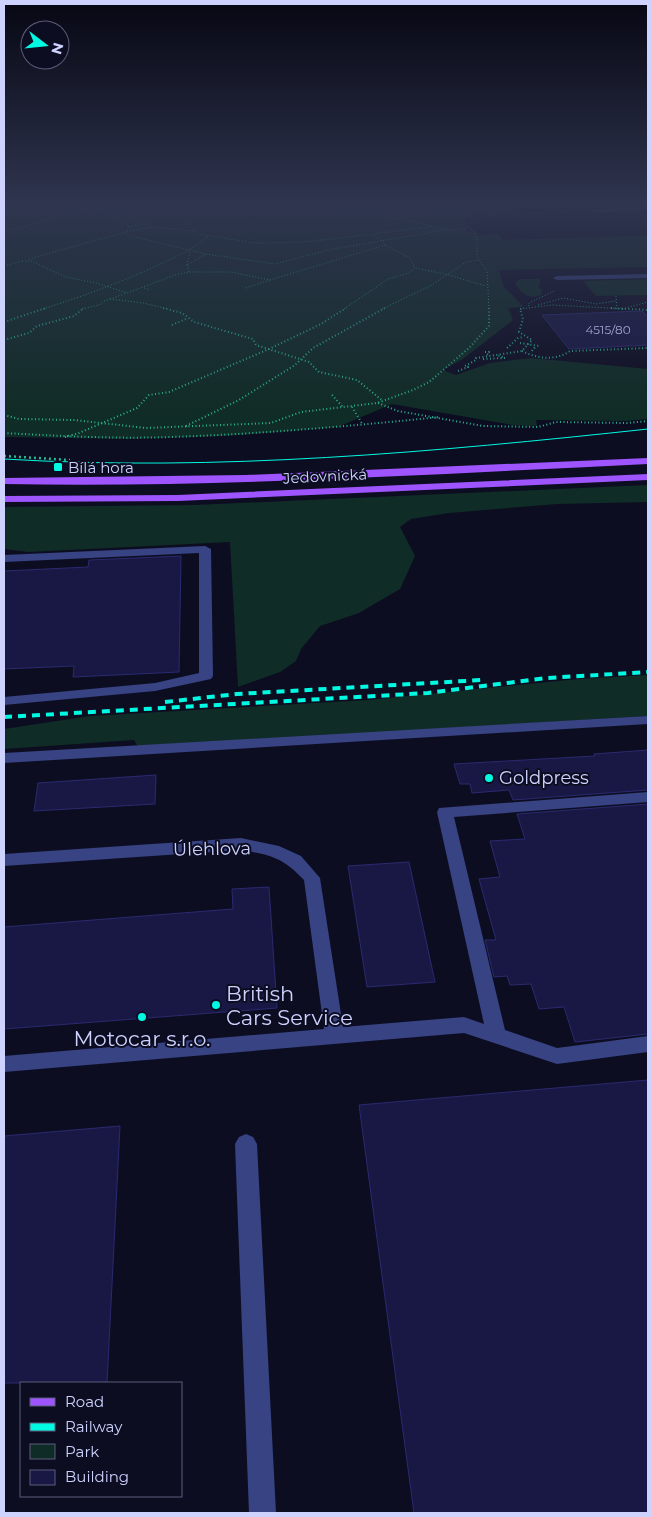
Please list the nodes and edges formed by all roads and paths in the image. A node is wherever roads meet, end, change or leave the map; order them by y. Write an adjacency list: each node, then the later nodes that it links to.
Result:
1 (56, 273): 14 (path)
2 (139, 273): 14 (path)
3 (185, 273): 16 (path)
4 (235, 273): 12 (path)
5 (292, 273): 12 (path)
6 (408, 273): 49 (path)
7 (439, 273): 9 (path)
8 (487, 273): 13 (path)
9 (445, 274): 13 (path); 56 (path)
10 (648, 276): 11 (street)
11 (556, 278)
12 (270, 280): 17 (path)
13 (486, 286): 60 (path)
14 (108, 287): 19 (path); 40 (path)
15 (552, 287): 20 (path)
16 (143, 288): 18 (path); 19 (path)
17 (246, 288)
18 (150, 290)
19 (127, 293): 22 (path)
20 (548, 295): 23 (path); 25 (path)
21 (616, 296): 26 (path)
22 (110, 299): 39 (path); 43 (path)
23 (559, 299): 24 (path); 30 (path)
24 (550, 300): 27 (path); 29 (path)
25 (534, 301): 27 (path); 32 (path)
26 (616, 301): 31 (path); 38 (path)
27 (541, 302): 33 (path)
28 (648, 302): 38 (path)
29 (552, 304): 33 (path); 34 (path)
30 (592, 304): 31 (path); 34 (path)
31 (600, 304): 38 (path)
32 (530, 306): 33 (path); 36 (path)
33 (538, 306)
34 (589, 306): 38 (path)
35 (515, 309): 36 (path)
36 (520, 310): 42 (path)
37 (648, 310): 38 (path)
38 (618, 311)
39 (189, 318): 41 (path); 49 (path)
40 (4, 322)
41 (172, 325)
42 (525, 336): 45 (path); 53 (path)
43 (4, 340)
44 (520, 342): 45 (path)
45 (529, 344): 46 (path); 50 (path)
46 (535, 345): 47 (path); 51 (path)
47 (539, 346)
48 (648, 348): 50 (path)
49 (269, 349): 56 (path); 67 (path)
50 (522, 351): 53 (path)
51 (532, 351)
52 (485, 352): 55 (path)
53 (505, 354): 54 (path)
54 (496, 355): 55 (path); 57 (path)
55 (490, 356): 57 (path)
56 (301, 359): 60 (path); 69 (path)
57 (483, 359): 58 (path)
58 (458, 372)
59 (332, 395): 63 (path)
60 (383, 401): 61 (path)
61 (377, 403): 62 (path); 65 (path)
62 (352, 407): 63 (path); 68 (path)
63 (343, 408): 69 (path)
64 (4, 416): 67 (path)
65 (440, 417): 66 (path); 68 (path)
66 (648, 421)
67 (100, 423): 69 (path); 71 (path)
68 (363, 425): 71 (path)
69 (182, 427)
70 (4, 434): 71 (path)
71 (65, 437)
72 (4, 456): 73 (path)
73 (70, 460)
74 (648, 461): 76 (main road, Jedovnická)
75 (648, 477): 77 (main road, Jedovnická)
76 (4, 481)
77 (4, 499)
78 (4, 558): 79 (street)
79 (4, 701)
80 (648, 720): 81 (street)
81 (4, 758)
82 (648, 797): 84 (street)
83 (4, 860): 85 (street, Úlehlova)
84 (496, 1035): 85 (street); 86 (street)
85 (335, 1036): 87 (street)
86 (648, 1044)
87 (4, 1064)
88 (246, 1144): 89 (street)
89 (263, 1513)

